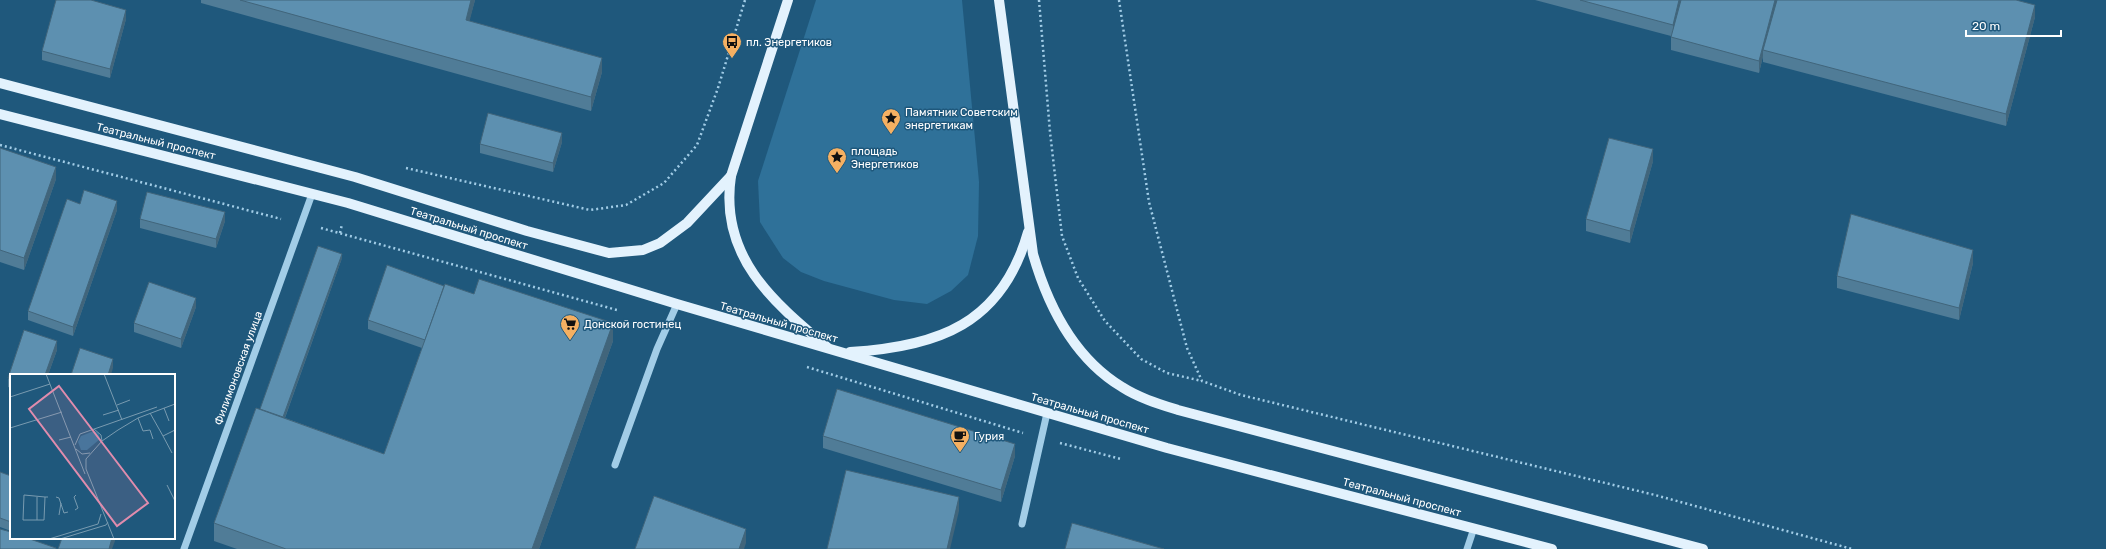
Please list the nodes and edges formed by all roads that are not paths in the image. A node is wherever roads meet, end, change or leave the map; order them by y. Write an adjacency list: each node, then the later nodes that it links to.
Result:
1 (788, 0): 5 (main road)
2 (999, 0): 7 (main road)
3 (0, 83): 5 (main road, Театральный проспект)
4 (0, 114): 6 (main road, Театральный проспект)
5 (731, 176): 9 (main road)
6 (312, 194): 8 (main road, Театральный проспект); 15 (street, Филимоновская улица)
7 (1030, 226): 10 (main road); 18 (main road)
8 (676, 304): 9 (main road, Театральный проспект); 12 (street)
9 (831, 349): 10 (main road, Театральный проспект)
10 (842, 353): 11 (main road, Театральный проспект)
11 (1047, 413): 13 (street); 14 (main road, Театральный проспект)
12 (615, 465)
13 (1022, 524)
14 (1474, 528): 16 (street); 17 (main road, Театральный проспект)
15 (184, 549)
16 (1467, 549)
17 (1552, 549)
18 (1703, 549)

